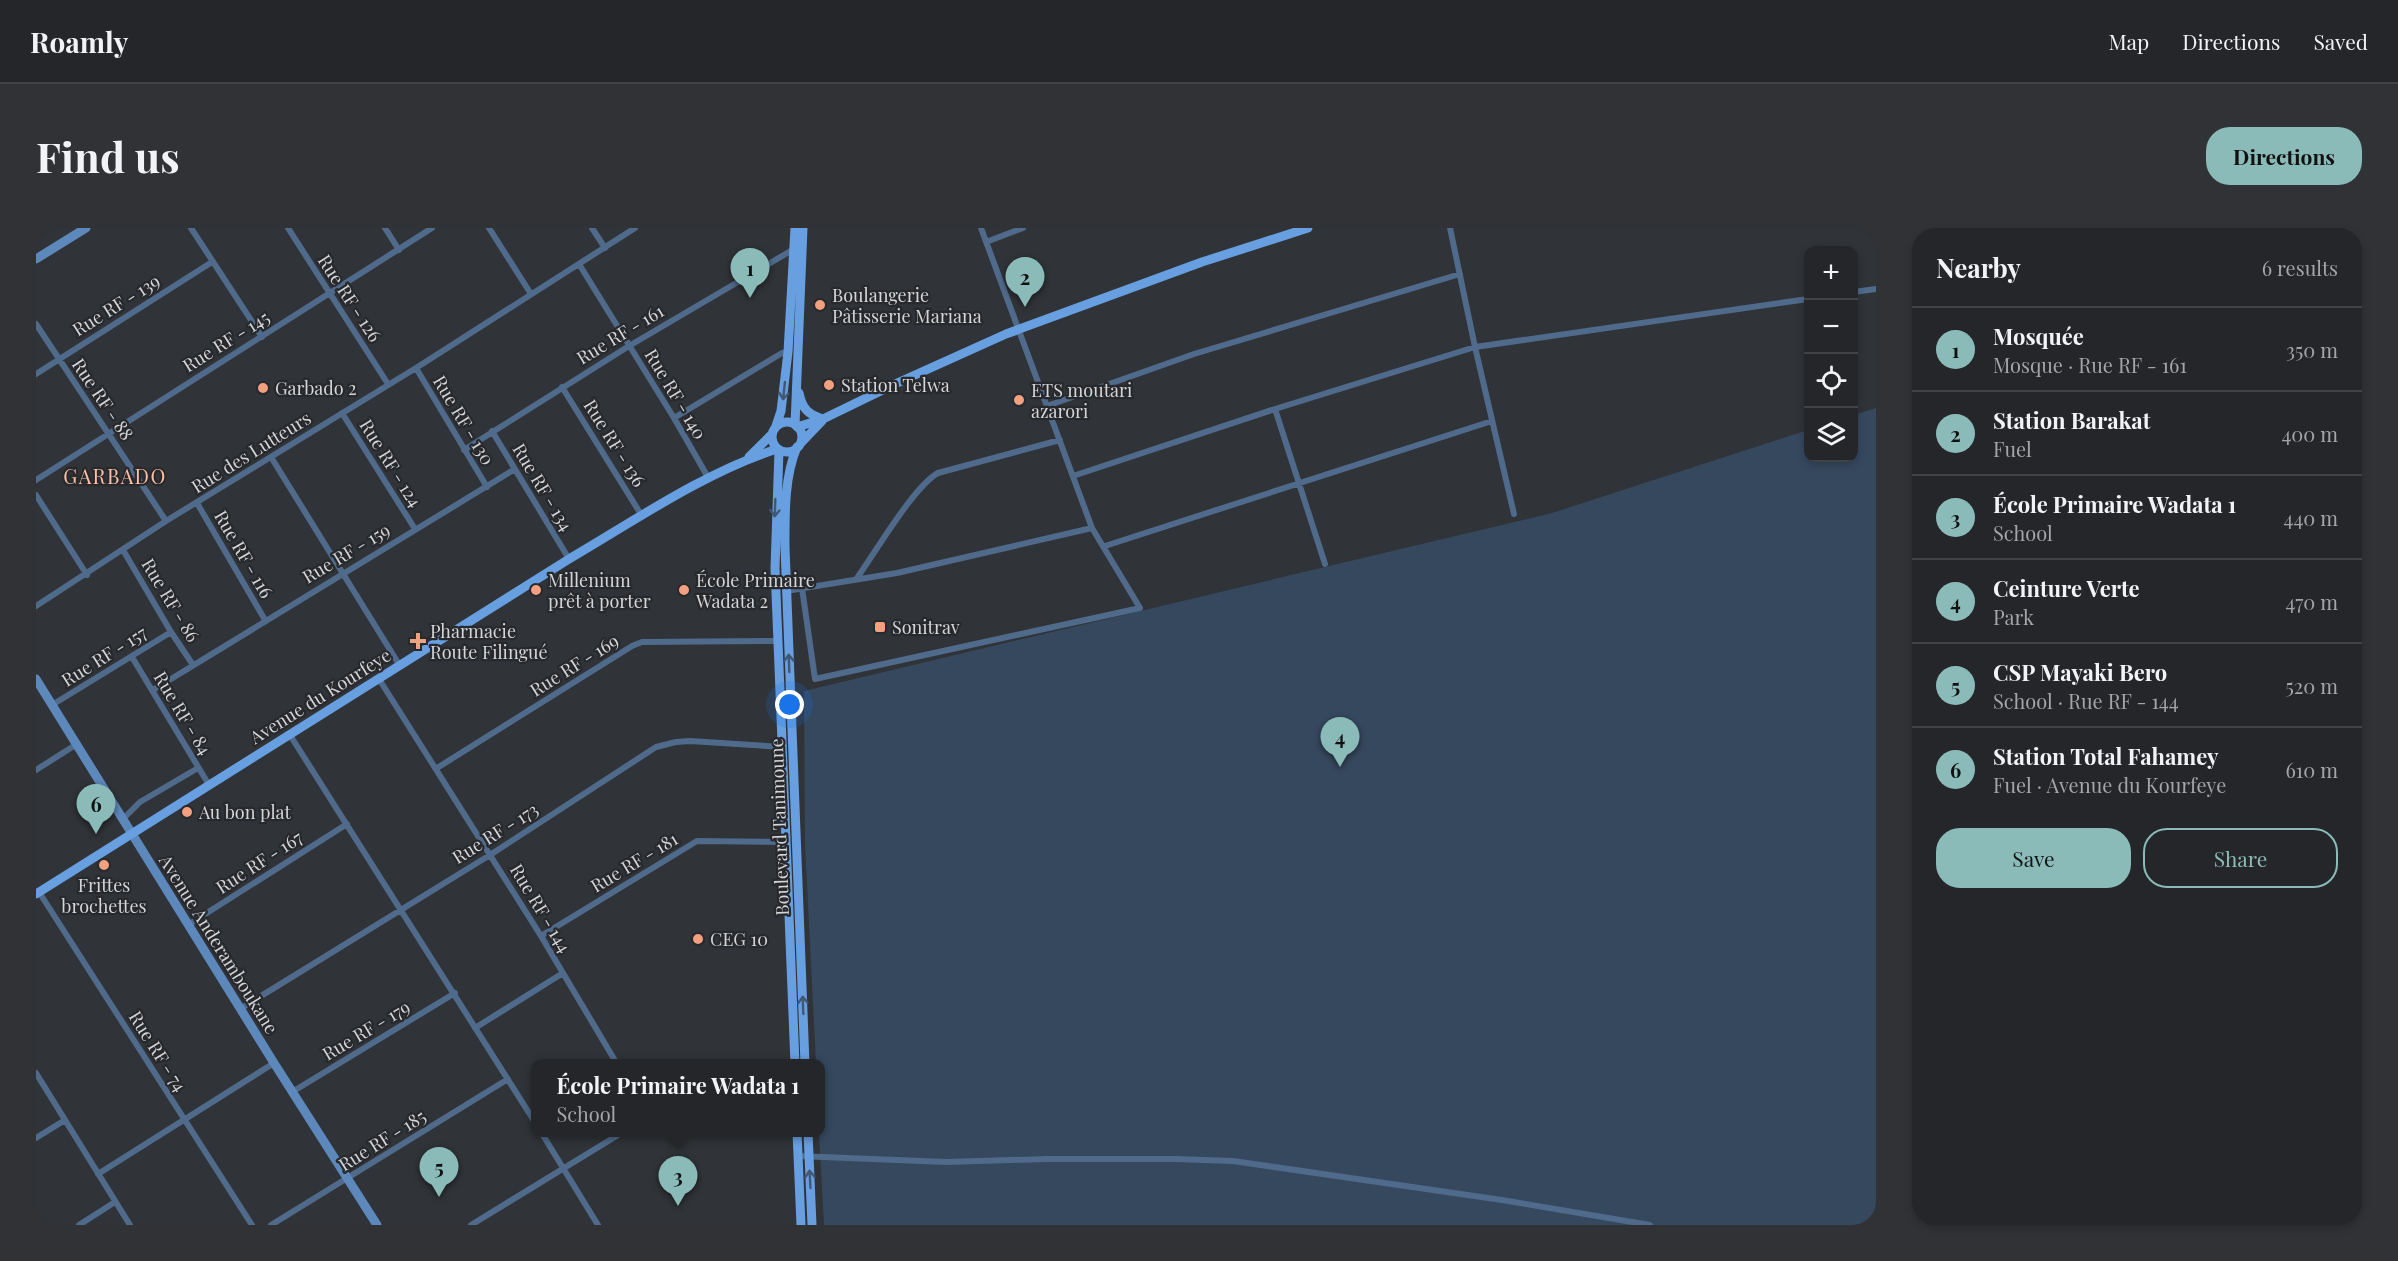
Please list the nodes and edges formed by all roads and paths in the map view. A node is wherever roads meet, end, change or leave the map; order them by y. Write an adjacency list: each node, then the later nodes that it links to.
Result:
1 (86, 228): 19 (street)
2 (191, 228): 20 (street)
3 (288, 228): 25 (street, Rue RF - 126)
4 (385, 228): 18 (street)
5 (432, 228): 18 (street, Rue RF - 145)
6 (489, 228): 26 (street)
7 (592, 228): 16 (street)
8 (634, 228): 16 (street, Rue des Lutteurs)
9 (795, 228): 17 (main road)
10 (803, 228): 37 (main road)
11 (981, 228): 15 (street)
12 (1023, 228): 15 (street)
13 (1308, 228): 29 (main road)
14 (1450, 228): 22 (street)
15 (986, 242): 29 (street)
16 (605, 248): 21 (street, Rue des Lutteurs)
17 (794, 249): 31 (street, Rue RF - 161); 33 (main road)
18 (399, 250): 25 (street, Rue RF - 145)
19 (36, 259)
20 (212, 262): 30 (street); 34 (street, Rue RF - 139)
21 (579, 264): 26 (street, Rue des Lutteurs); 31 (street, Rue RF - 140)
22 (1461, 274): 32 (street); 40 (street)
23 (1876, 289): 24 (street)
24 (1858, 291)
25 (330, 294): 30 (street, Rue RF - 145); 38 (street, Rue RF - 126)
26 (531, 294): 35 (street, Rue des Lutteurs)
27 (1804, 300): 32 (street)
28 (36, 324): 34 (street, Rue RF - 88)
29 (1018, 329): 40 (street); 44 (main road)
30 (262, 337): 49 (street, Rue RF - 145)
31 (629, 346): 39 (street, Rue RF - 161); 43 (street, Rue RF - 140)
32 (1475, 347): 41 (street); 45 (street)
33 (788, 352): 43 (street); 47 (main road, one-way to 47)
34 (58, 359): 36 (street, Rue RF - 139); 49 (street, Rue RF - 88)
35 (416, 368): 38 (street, Rue des Lutteurs); 53 (street, Rue RF - 130)
36 (36, 374)
37 (796, 383): 44 (main road); 46 (main road)
38 (388, 384): 42 (street, Rue des Lutteurs)
39 (562, 387): 48 (street, Rue RF - 161); 65 (street, Rue RF - 136)
40 (1047, 406): 50 (street)
41 (1275, 409): 57 (street); 60 (street)
42 (342, 413): 54 (street, Rue des Lutteurs); 68 (street, Rue RF - 124)
43 (674, 418): 58 (street, Rue RF - 140)
44 (823, 419): 46 (main road); 51 (main road)
45 (1492, 421): 60 (street); 64 (street)
46 (796, 426): 47 (main road); 51 (main road)
47 (774, 430): 52 (main road); 55 (main road, Avenue du Kourfeye)
48 (492, 431): 53 (street, Rue RF - 161); 56 (street, Rue RF - 134)
49 (108, 433): 59 (street, Rue RF - 145); 66 (street, Rue RF - 88)
50 (1060, 440): 57 (street); 75 (street)
51 (799, 445): 52 (main road); 77 (main road, Boulevard Tanimoune)
52 (778, 449): 55 (main road, Avenue du Kourfeye); 81 (main road, Boulevard Tanimoune, one-way to 81)
53 (464, 450): 61 (street, Rue RF - 130)
54 (271, 457): 63 (street, Rue des Lutteurs); 73 (street)
55 (747, 458): 58 (main road, Avenue du Kourfeye)
56 (515, 469): 61 (street, Rue RF - 159); 71 (street, Rue RF - 134)
57 (1073, 476): 67 (street)
58 (709, 479): 65 (main road, Avenue du Kourfeye)
59 (36, 480)
60 (1299, 483): 69 (street); 72 (street)
61 (487, 487): 68 (street, Rue RF - 159)
62 (36, 495): 74 (street)
63 (197, 502): 66 (street, Rue des Lutteurs); 79 (street, Rue RF - 116)
64 (1515, 514)
65 (642, 516): 71 (main road, Avenue du Kourfeye)
66 (166, 521): 70 (street, Rue des Lutteurs)
67 (1092, 528): 69 (street); 75 (street)
68 (415, 529): 73 (street, Rue RF - 159)
69 (1105, 546): 76 (street)
70 (123, 550): 74 (street, Rue des Lutteurs); 80 (street, Rue RF - 86)
71 (569, 559): 84 (main road, Avenue du Kourfeye)
72 (1325, 564)
73 (342, 573): 79 (street, Rue RF - 159); 84 (street)
74 (87, 575): 78 (street, Rue des Lutteurs)
75 (857, 578): 76 (street)
76 (802, 588): 77 (street)
77 (786, 591): 96 (main road, Boulevard Tanimoune, one-way to 77)
78 (36, 606)
79 (265, 620): 83 (street, Rue RF - 159)
80 (171, 632): 82 (street, Rue RF - 157); 83 (street, Rue RF - 86)
81 (778, 641): 91 (main road, Boulevard Tanimoune); 93 (street, Rue RF - 169)
82 (132, 657): 87 (street, Rue RF - 84); 88 (street, Rue RF - 157)
83 (193, 665): 87 (street, Rue RF - 159)
84 (400, 666): 86 (main road, Avenue du Kourfeye)
85 (36, 679): 88 (street, Avenue Anderamboukane)
86 (379, 679): 89 (main road, Avenue du Kourfeye); 93 (street, Rue RF - 144)
87 (153, 690): 92 (street, Rue RF - 84)
88 (52, 705): 90 (street, Avenue Anderamboukane)
89 (290, 735): 95 (main road, Avenue du Kourfeye); 98 (street)
90 (77, 744): 94 (street); 97 (street, Avenue Anderamboukane)
91 (783, 747): 96 (main road, Boulevard Tanimoune); 101 (street, Rue RF - 173)
92 (198, 768): 95 (street, Rue RF - 84); 97 (street)
93 (437, 768): 101 (street, Rue RF - 144)
94 (36, 770)
95 (209, 785): 99 (main road, Avenue du Kourfeye)
96 (790, 816): 100 (main road, Boulevard Tanimoune); 112 (main road, Boulevard Tanimoune, one-way to 96)
97 (123, 819): 99 (street, Avenue Anderamboukane)
98 (347, 824): 103 (street); 104 (street, Rue RF - 167)
99 (132, 833): 102 (main road, Avenue du Kourfeye); 104 (street, Avenue Anderamboukane)
100 (786, 842): 105 (street, Rue RF - 181); 111 (main road, Boulevard Tanimoune)
101 (490, 855): 103 (street, Rue RF - 173); 105 (street, Rue RF - 144)
102 (38, 893): 118 (street, Rue RF - 74)
103 (400, 909): 107 (street); 108 (street, Rue RF - 173)
104 (188, 925): 108 (street, Avenue Anderamboukane)
105 (541, 936): 106 (street, Rue RF - 144)
106 (563, 973): 109 (street); 110 (street, Rue RF - 144)
107 (455, 993): 109 (street); 116 (street, Rue RF - 179)
108 (240, 1009): 113 (street, Avenue Anderamboukane)
109 (475, 1028): 115 (street)
110 (614, 1059)
111 (795, 1059)
112 (805, 1059)
113 (274, 1063): 116 (street, Avenue Anderamboukane); 118 (street)
114 (36, 1073): 119 (street)
115 (508, 1079): 117 (street); 129 (street, Rue RF - 185)
116 (292, 1092): 129 (street, Avenue Anderamboukane)
117 (531, 1116)
118 (183, 1119): 128 (street); 133 (street, Rue RF - 74)
119 (64, 1120): 124 (street); 128 (street)
120 (544, 1137): 127 (street)
121 (615, 1137): 127 (street)
122 (797, 1137): 125 (main road)
123 (808, 1137): 126 (main road)
124 (36, 1138)
125 (798, 1156): 126 (street); 138 (main road)
126 (809, 1156): 139 (main road, one-way to 126); 140 (street)
127 (564, 1170): 136 (street); 137 (street)
128 (98, 1174): 130 (street)
129 (347, 1179): 134 (street, Rue RF - 185); 135 (street, Avenue Anderamboukane)
130 (115, 1202): 131 (street); 132 (street)
131 (79, 1225)
132 (130, 1225)
133 (252, 1225)
134 (271, 1225)
135 (377, 1225)
136 (471, 1225)
137 (598, 1225)
138 (801, 1225)
139 (812, 1225)
140 (1650, 1225)

